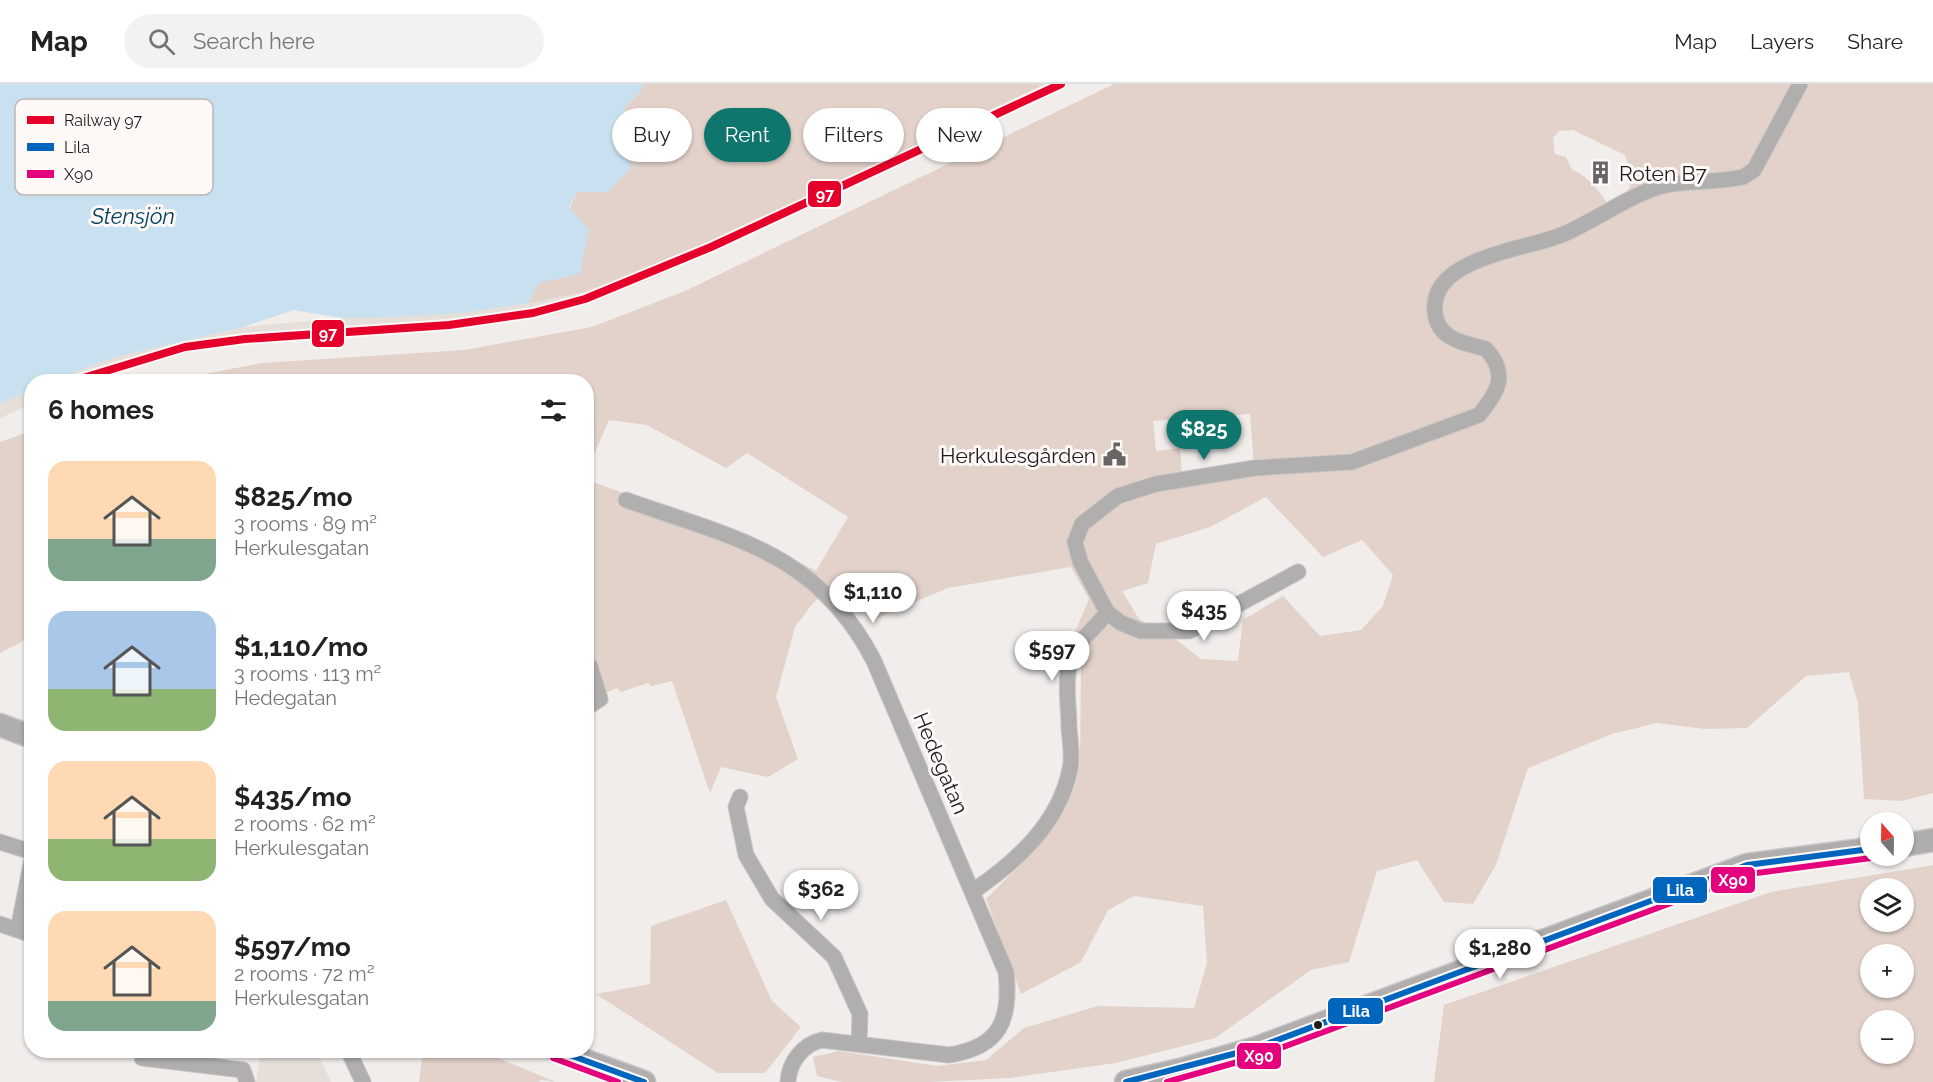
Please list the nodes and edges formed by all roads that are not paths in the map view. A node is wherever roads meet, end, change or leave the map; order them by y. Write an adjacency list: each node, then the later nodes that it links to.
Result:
1 (1800, 84): 4 (street)
2 (626, 500): 15 (street, Hedegatan)
3 (1298, 572): 4 (street)
4 (1107, 612): 15 (street)
5 (594, 679): 6 (street)
6 (594, 703)
7 (0, 725): 8 (street)
8 (24, 733)
9 (740, 797): 18 (street)
10 (1933, 840): 12 (street)
11 (0, 842): 13 (street)
12 (1914, 843)
13 (24, 850)
14 (1860, 850): 26 (street)
15 (972, 892): 18 (street, Hedegatan)
16 (0, 924): 17 (street)
17 (24, 933)
18 (859, 1044): 25 (street, Hedegatan)
19 (142, 1058): 22 (street)
20 (352, 1058): 23 (street)
21 (578, 1058): 24 (street)
22 (245, 1076)
23 (363, 1082)
24 (644, 1082)
25 (788, 1082)
26 (1126, 1082)

